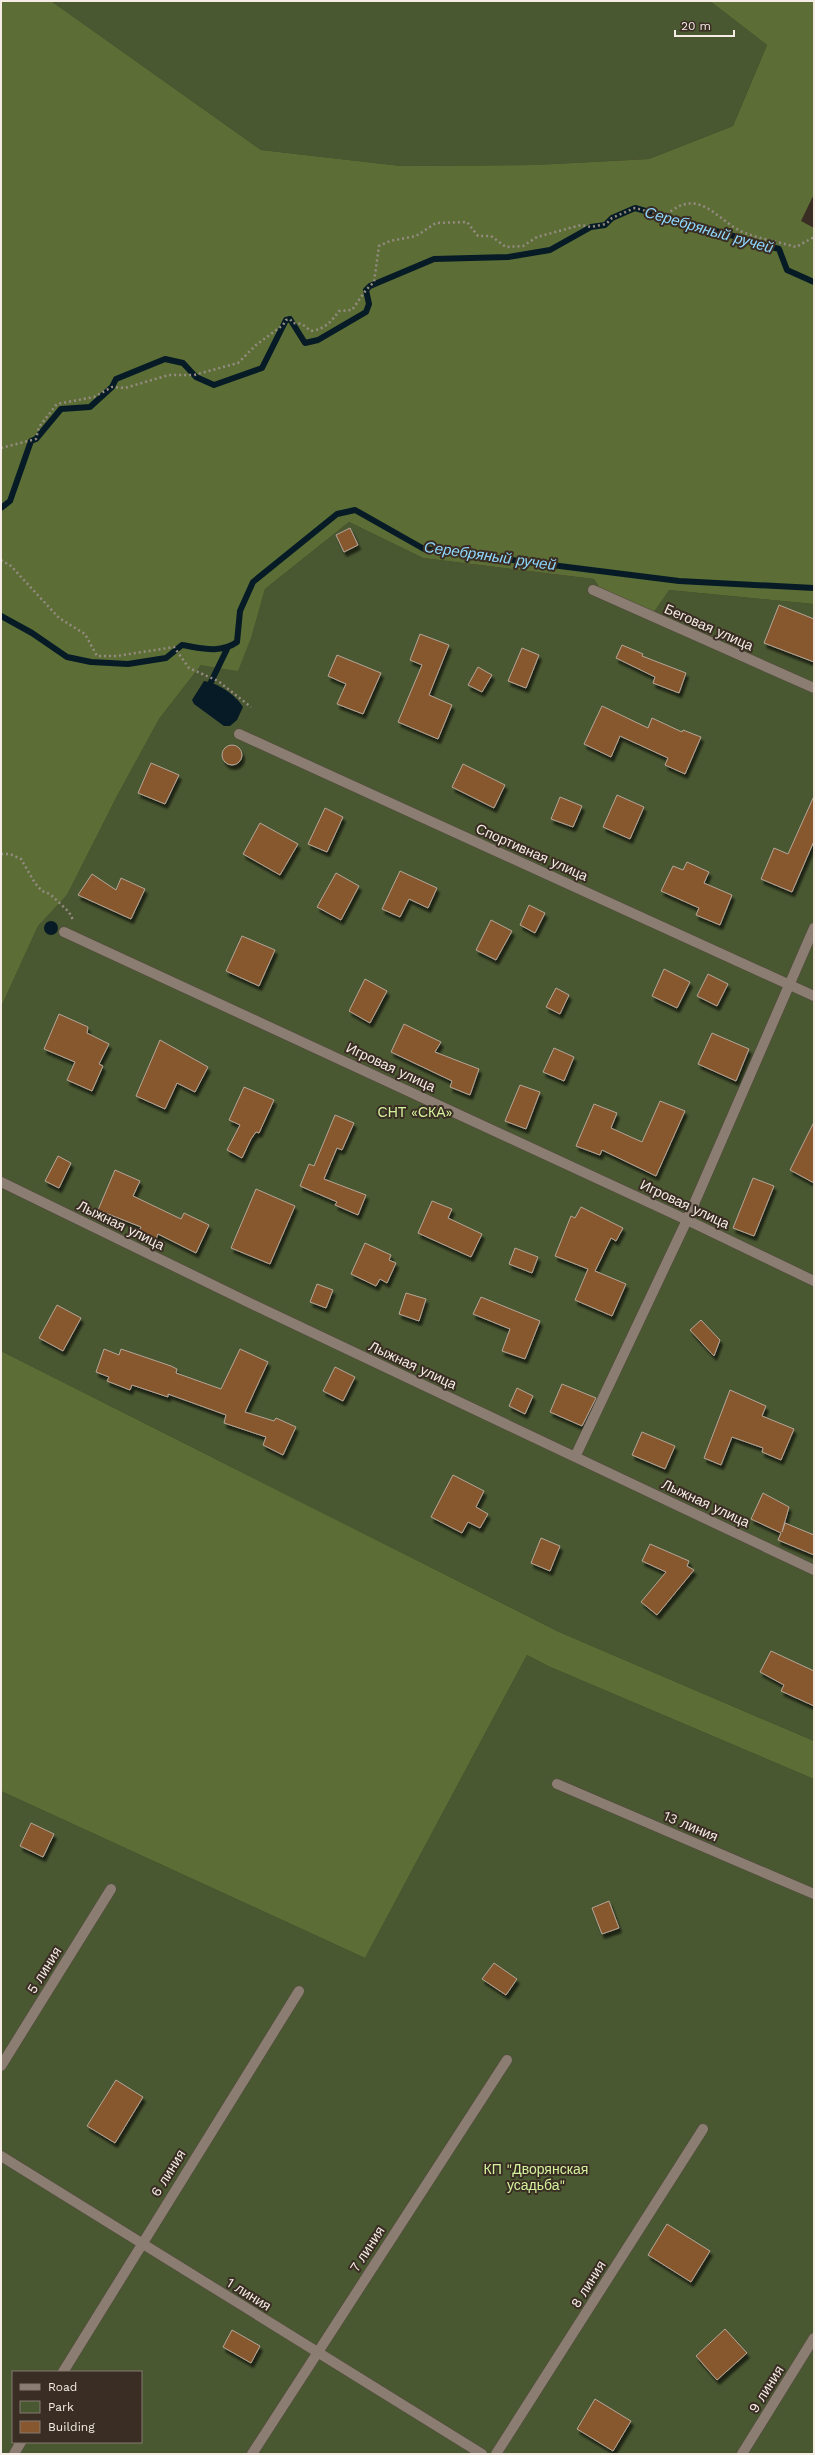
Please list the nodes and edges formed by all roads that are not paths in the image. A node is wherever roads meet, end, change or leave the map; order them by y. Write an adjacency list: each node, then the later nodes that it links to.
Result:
1 (593, 590): 2 (street, Беговая улица)
2 (814, 688)
3 (239, 734): 6 (street, Спортивная улица)
4 (814, 928): 6 (street)
5 (64, 932): 9 (street, Игровая улица)
6 (790, 984): 7 (street, Спортивная улица); 9 (street)
7 (814, 996)
8 (1, 1182): 11 (street, Лыжная улица)
9 (687, 1220): 10 (street, Игровая улица); 11 (street)
10 (814, 1281)
11 (576, 1457): 12 (street, Лыжная улица)
12 (814, 1570)
13 (557, 1784): 15 (street, 13 линия)
14 (111, 1889): 18 (street, 5 линия)
15 (814, 1894)
16 (299, 1991): 21 (street, 6 линия)
17 (507, 2060): 23 (street, 7 линия)
18 (1, 2066)
19 (703, 2129): 29 (street, 8 линия)
20 (1, 2156): 21 (street, 1 линия)
21 (141, 2243): 23 (street, 1 линия); 24 (street, 6 линия)
22 (814, 2338): 30 (street, 9 линия)
23 (317, 2353): 27 (street, 7 линия); 28 (street, 1 линия)
24 (64, 2371)
25 (20, 2443): 26 (street)
26 (14, 2454)
27 (252, 2454)
28 (482, 2454)
29 (496, 2454)
30 (742, 2454)

